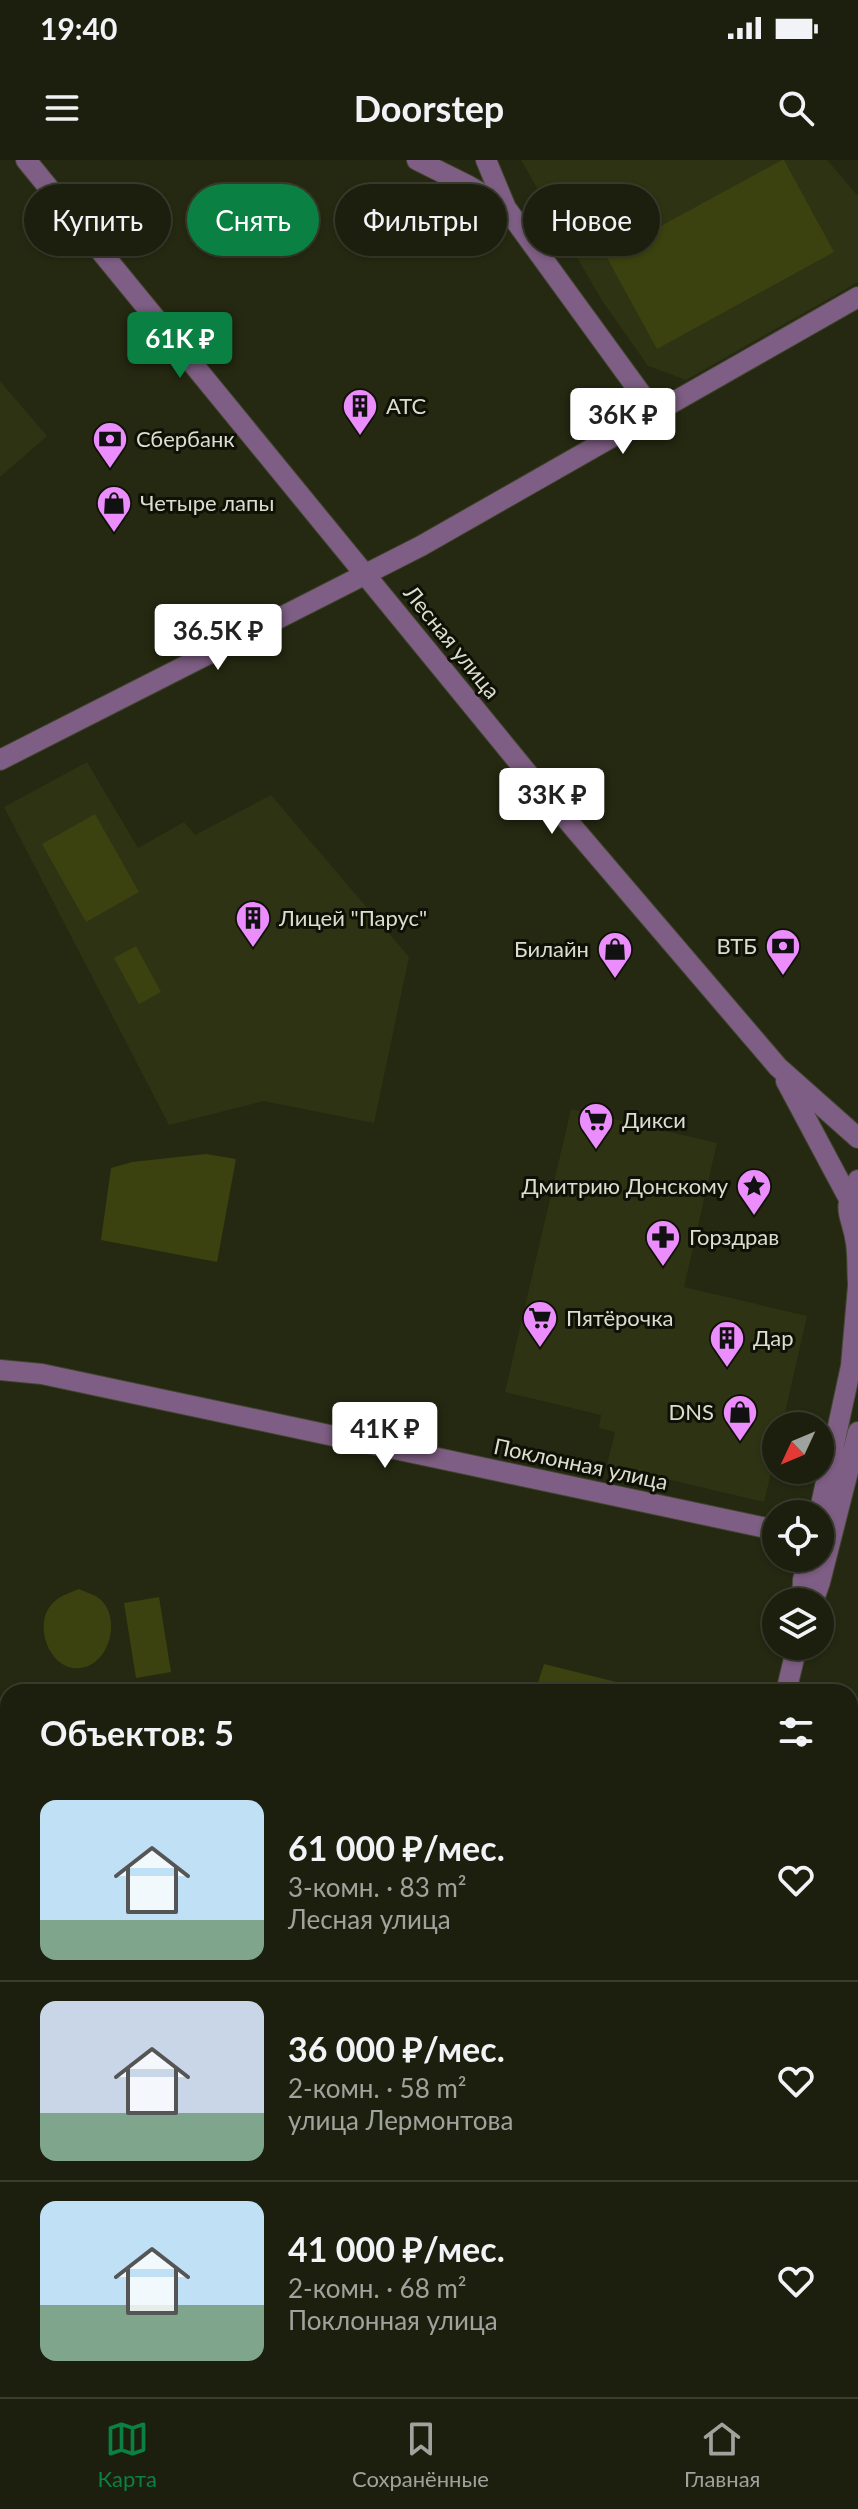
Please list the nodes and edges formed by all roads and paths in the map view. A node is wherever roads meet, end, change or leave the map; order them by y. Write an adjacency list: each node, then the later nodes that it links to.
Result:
1 (26, 160): 9 (street, Лесная улица)
2 (417, 160): 4 (street)
3 (486, 160): 5 (street)
4 (465, 184)
5 (496, 184)
6 (507, 209): 8 (street)
7 (858, 297): 8 (street)
8 (655, 413): 9 (street)
9 (367, 573): 10 (street); 11 (street, Лесная улица)
10 (0, 760)
11 (778, 1067): 12 (street, Лесная улица); 13 (street)
12 (858, 1138)
13 (853, 1190): 14 (street)
14 (857, 1240): 15 (street)
15 (858, 1284): 18 (street)
16 (0, 1370): 19 (street, Поклонная улица)
17 (858, 1432): 20 (street)
18 (822, 1500)
19 (762, 1527)
20 (818, 1588)
21 (794, 1660): 22 (street)
22 (788, 1684)

